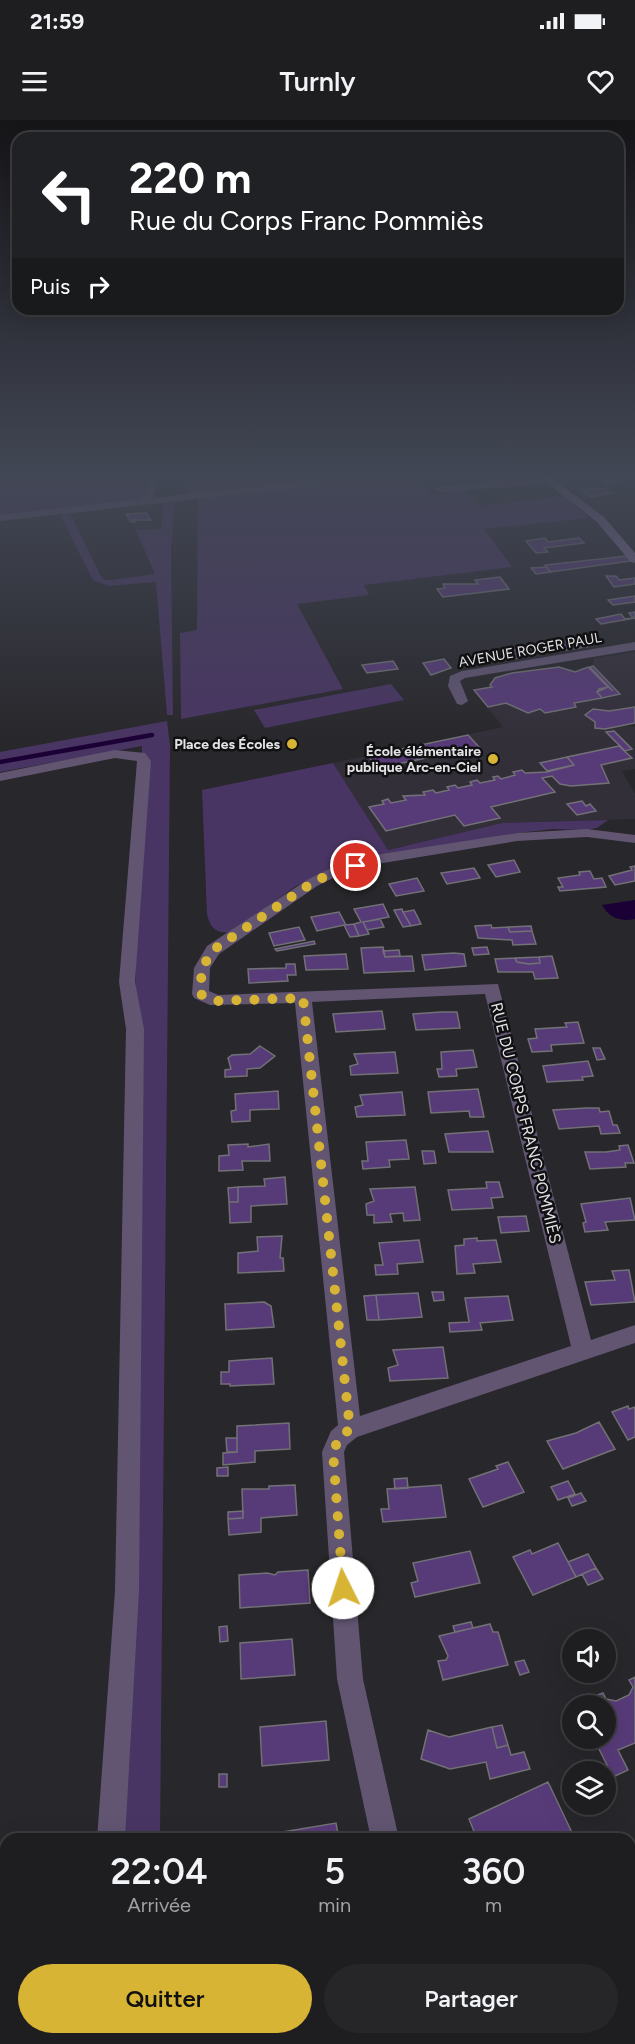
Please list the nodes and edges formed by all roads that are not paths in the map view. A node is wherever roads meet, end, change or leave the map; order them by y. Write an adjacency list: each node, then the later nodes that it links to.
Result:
1 (635, 646): 2 (street, AVENUE ROGER PAUL)
2 (462, 701)
3 (0, 777): 9 (street)
4 (635, 838): 5 (street, RUE DU CORPS FRANC POMMIÈS)
5 (303, 998): 7 (street, RUE DU CORPS FRANC POMMIÈS); 8 (street)
6 (635, 1334): 7 (street)
7 (583, 1352): 8 (street)
8 (350, 1429): 10 (street)
9 (111, 1833)
10 (384, 1833)

